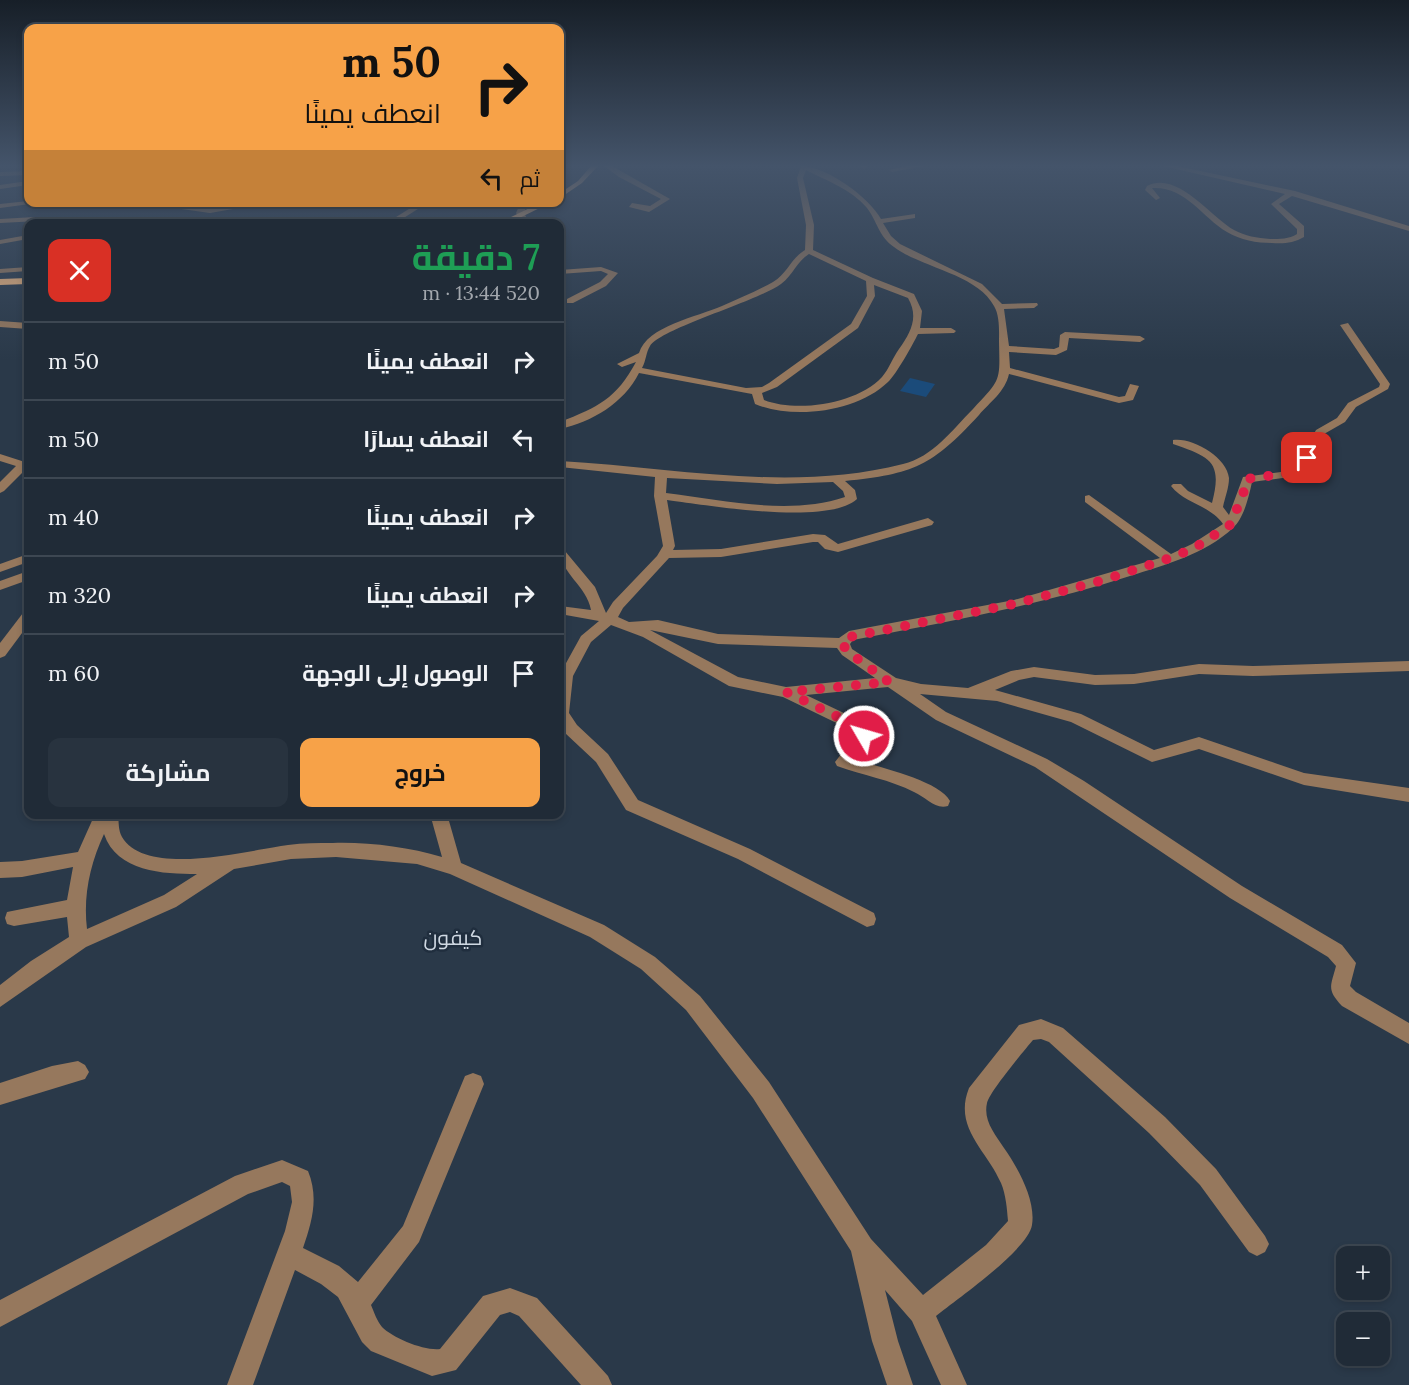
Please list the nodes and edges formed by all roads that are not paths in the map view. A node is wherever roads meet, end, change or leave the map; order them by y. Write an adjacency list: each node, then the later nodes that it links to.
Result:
1 (810, 231): 10 (street)
2 (883, 231): 19 (street)
3 (1230, 231): 6 (street)
4 (1301, 231): 6 (street)
5 (24, 238): 7 (street)
6 (1258, 239): 9 (street)
7 (0, 242): 8 (street)
8 (24, 244)
9 (1252, 247)
10 (809, 251): 14 (street); 20 (street)
11 (24, 269): 12 (street)
12 (0, 271)
13 (564, 272): 17 (street)
14 (870, 280): 26 (street); 27 (street)
15 (24, 281): 16 (main road)
16 (0, 282)
17 (570, 302)
18 (1034, 305): 19 (street)
19 (1000, 307): 30 (street)
20 (689, 321): 25 (street); 31 (street)
21 (0, 325): 23 (street)
22 (1345, 325): 49 (street)
23 (24, 326)
24 (836, 327): 27 (street)
25 (703, 328)
26 (915, 331): 28 (street); 36 (street)
27 (846, 332): 36 (street)
28 (951, 332)
29 (1140, 339): 30 (street)
30 (1004, 349): 34 (street)
31 (643, 355): 32 (street); 33 (street)
32 (621, 364)
33 (637, 370): 36 (street); 37 (street)
34 (1005, 370): 35 (street); 42 (street)
35 (1134, 386)
36 (757, 391)
37 (564, 424)
38 (1177, 442): 47 (street)
39 (0, 457): 44 (street)
40 (564, 464): 41 (street)
41 (661, 476): 42 (street); 45 (street)
42 (835, 478): 45 (street)
43 (1177, 486): 47 (street)
44 (0, 489)
45 (660, 496): 50 (street)
46 (1089, 499): 53 (street)
47 (1218, 510): 49 (street)
48 (928, 522): 50 (street)
49 (1230, 525): 53 (street)
50 (666, 554): 58 (street)
51 (24, 559): 54 (street)
52 (564, 559): 58 (street)
53 (1170, 559): 61 (street)
54 (0, 568)
55 (24, 577): 56 (street)
56 (0, 586)
57 (564, 611): 58 (street)
58 (604, 617): 60 (street); 65 (street)
59 (24, 621): 62 (street)
60 (628, 626): 61 (street); 66 (street)
61 (842, 643): 64 (street)
62 (0, 653)
63 (1409, 666): 67 (street)
64 (889, 682): 66 (street); 67 (street); 83 (street)
65 (564, 691)
66 (786, 692): 70 (street)
67 (968, 693): 69 (street)
68 (564, 718): 80 (street)
69 (1408, 791)
70 (942, 801)
71 (102, 819): 74 (street)
72 (110, 819): 75 (street)
73 (439, 819): 76 (street)
74 (84, 858): 77 (street); 78 (street)
75 (231, 862): 76 (street); 81 (street)
76 (454, 868): 88 (street)
77 (0, 870)
78 (75, 907): 79 (street); 81 (street)
79 (14, 918)
80 (867, 919)
81 (79, 941): 82 (street)
82 (0, 997)
83 (1409, 1034)
84 (78, 1072): 86 (street)
85 (474, 1084): 90 (street)
86 (0, 1094)
87 (1257, 1244): 91 (street)
88 (863, 1247): 91 (street); 95 (street)
89 (289, 1254): 90 (street); 92 (street); 93 (street)
90 (357, 1303): 94 (street)
91 (921, 1312): 96 (street)
92 (0, 1314)
93 (240, 1385)
94 (599, 1385)
95 (900, 1385)
96 (954, 1385)

